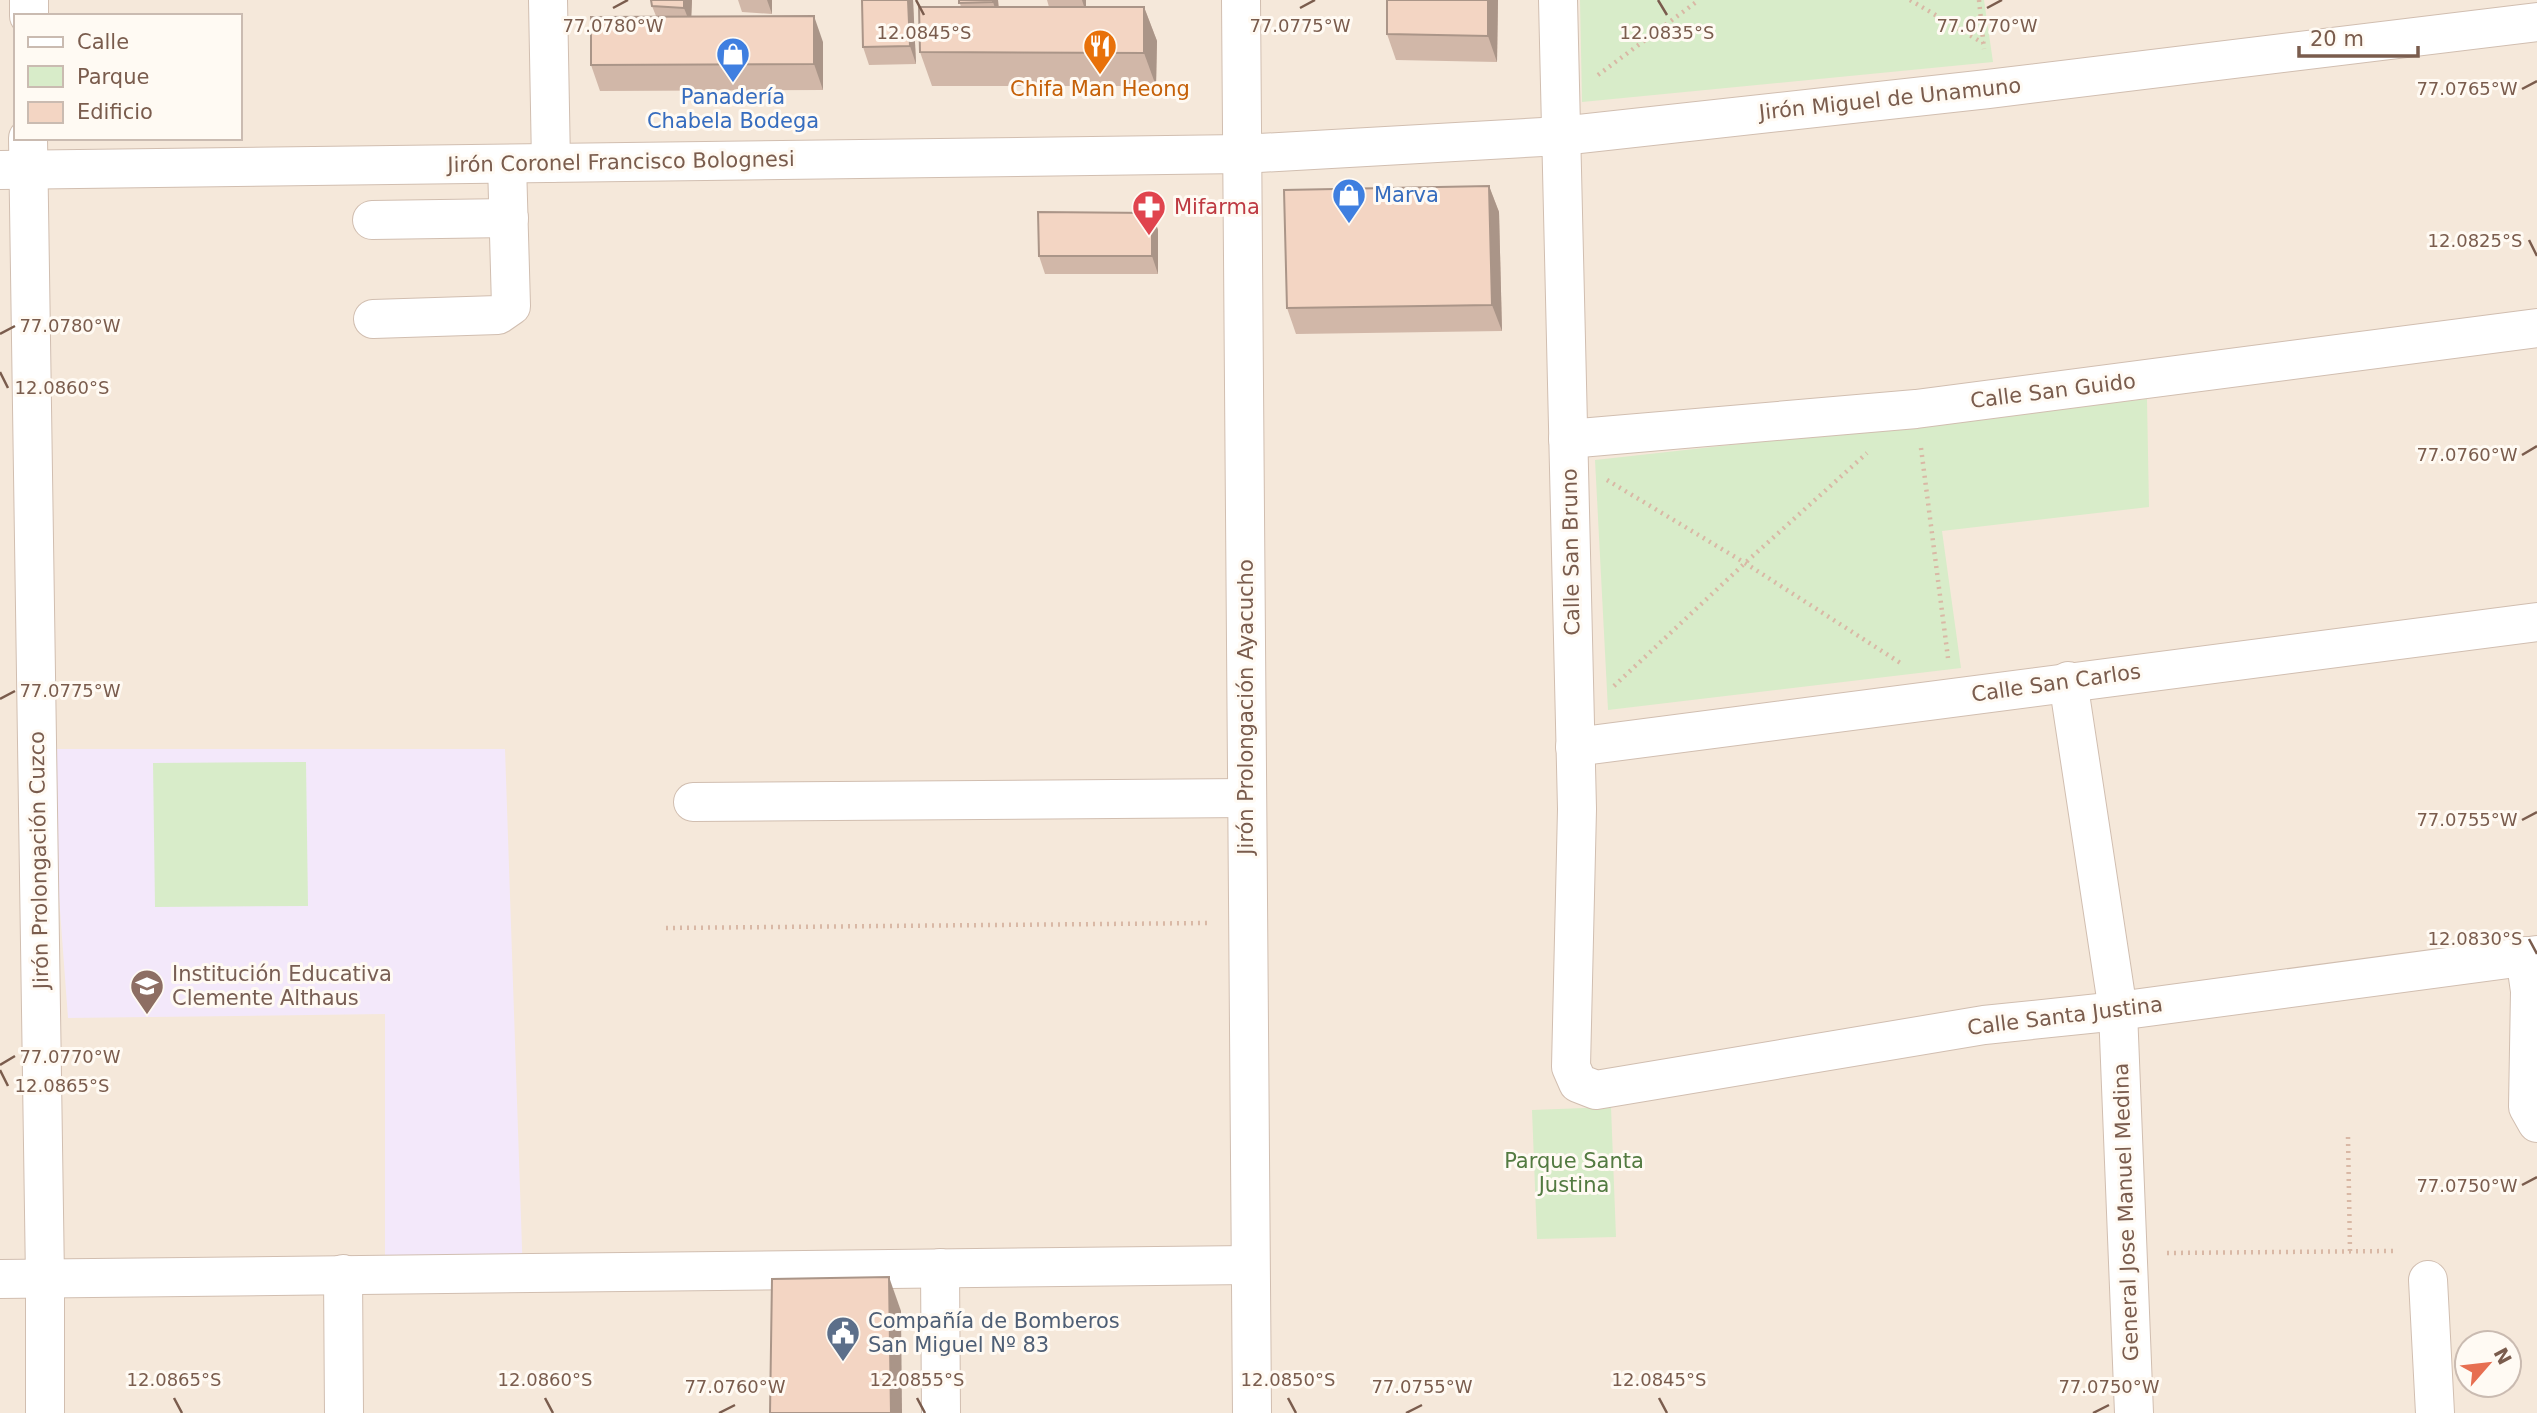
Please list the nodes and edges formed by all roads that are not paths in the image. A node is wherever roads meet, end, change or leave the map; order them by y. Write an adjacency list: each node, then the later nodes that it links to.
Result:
1 (548, 0): 8 (street)
2 (1241, 0): 6 (street, Jirón Prolongación Ayacucho)
3 (1558, 0): 5 (street, Calle San Bruno)
4 (2537, 22): 5 (street, Jirón Miguel de Unamuno)
5 (1560, 120): 6 (street, Jirón Miguel de Unamuno); 14 (street, Calle San Bruno)
6 (1242, 154): 8 (street, Jirón Coronel Francisco Bolognesi); 18 (street, Jirón Prolongación Ayacucho)
7 (19, 159): 9 (street, Jirón Coronel Francisco Bolognesi); 28 (street, Jirón Prolongación Cuzco)
8 (551, 163): 9 (street, Jirón Coronel Francisco Bolognesi)
9 (507, 164): 10 (street)
10 (509, 218): 11 (street); 12 (street)
11 (372, 220)
12 (373, 319)
13 (2537, 328): 14 (street, Calle San Guido)
14 (1568, 447): 17 (street, Calle San Bruno)
15 (2537, 622): 16 (street, Calle San Carlos)
16 (2068, 681): 17 (street, Calle San Carlos); 21 (street, General Jose Manuel Medina)
17 (1575, 735): 22 (street, Calle San Bruno)
18 (1247, 798): 19 (street); 24 (street, Jirón Prolongación Ayacucho)
19 (693, 802)
20 (2531, 955): 21 (street, Calle Santa Justina); 23 (street)
21 (2118, 1011): 22 (street, Calle Santa Justina); 34 (street, General Jose Manuel Medina)
22 (1596, 1090)
23 (2537, 1123)
24 (1250, 1265): 25 (street); 33 (street, Jirón Prolongación Ayacucho)
25 (940, 1268): 26 (street); 32 (street)
26 (343, 1274): 28 (street); 31 (street)
27 (0, 1279): 28 (street)
28 (46, 1279): 30 (street, Jirón Prolongación Cuzco)
29 (2428, 1280): 35 (street)
30 (45, 1413)
31 (344, 1413)
32 (941, 1413)
33 (1252, 1413)
34 (2134, 1413)
35 (2435, 1413)

